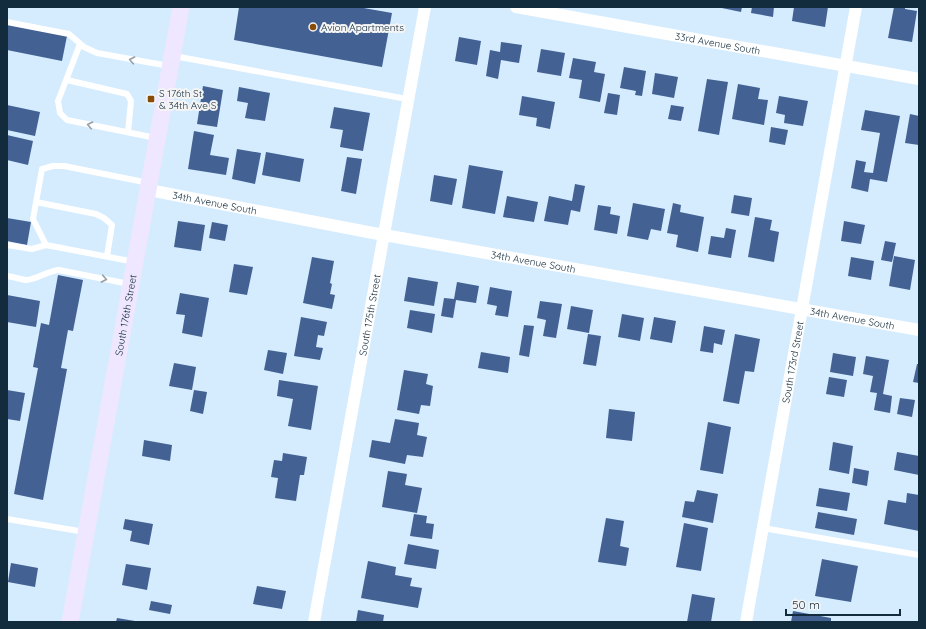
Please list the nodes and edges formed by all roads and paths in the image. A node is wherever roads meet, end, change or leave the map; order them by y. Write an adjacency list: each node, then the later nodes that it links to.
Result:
1 (181, 7): 7 (street, South 176th Street)
2 (424, 7): 11 (street, South 175th Street)
3 (516, 7): 8 (street, 33rd Avenue South)
4 (856, 7): 8 (street, South 173rd Street)
5 (7, 22): 6 (lane)
6 (80, 44): 7 (lane, one-way to 6); 10 (lane)
7 (172, 61): 11 (lane); 13 (street, South 176th Street)
8 (846, 65): 9 (street, 33rd Avenue South); 23 (street, South 173rd Street)
9 (919, 79)
10 (66, 80): 12 (lane); 12 (lane, one-way to 10)
11 (407, 99): 16 (street, South 175th Street)
12 (128, 132): 13 (lane)
13 (158, 138): 14 (street, South 176th Street)
14 (149, 186): 15 (lane); 16 (street, 34th Avenue South); 20 (street, South 176th Street)
15 (36, 202): 18 (lane); 19 (lane)
16 (383, 235): 23 (street, 34th Avenue South); 30 (street, South 175th Street)
17 (7, 245): 18 (lane)
18 (46, 245): 19 (lane)
19 (107, 256): 20 (lane)
20 (136, 262): 22 (street, South 176th Street)
21 (7, 276): 22 (lane, one-way to 22)
22 (132, 284): 27 (street, South 176th Street)
23 (803, 308): 24 (street, 34th Avenue South); 26 (street, South 173rd Street)
24 (919, 330)
25 (7, 518): 27 (lane)
26 (763, 528): 28 (lane); 31 (street, South 173rd Street)
27 (86, 532): 29 (street, South 176th Street)
28 (919, 555)
29 (70, 622)
30 (314, 622)
31 (746, 622)

